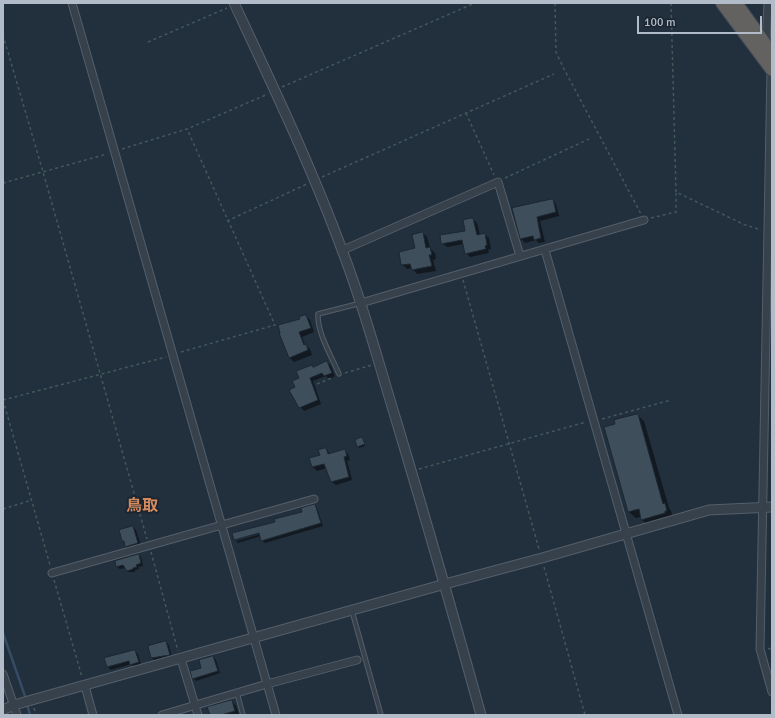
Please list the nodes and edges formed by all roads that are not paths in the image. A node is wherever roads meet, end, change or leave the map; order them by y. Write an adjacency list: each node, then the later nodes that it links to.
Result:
1 (72, 3): 16 (street)
2 (722, 3): 7 (highway)
3 (736, 3): 6 (highway)
4 (768, 3): 6 (street)
5 (236, 4): 9 (street)
6 (769, 49)
7 (772, 69): 15 (street)
8 (644, 220): 10 (street)
9 (343, 250): 11 (street); 12 (street)
10 (545, 250): 11 (street); 17 (street)
11 (520, 256): 12 (street)
12 (361, 303): 13 (lane); 19 (street)
13 (339, 374)
14 (314, 499): 16 (street)
15 (768, 507): 17 (street); 27 (street)
16 (222, 524): 18 (street); 21 (street)
17 (626, 534): 19 (street); 40 (street)
18 (52, 573)
19 (445, 584): 20 (street); 39 (street)
20 (352, 611): 21 (street); 38 (lane)
21 (253, 638): 22 (street); 25 (street)
22 (181, 659): 26 (street); 29 (street)
23 (357, 660): 25 (street)
24 (3, 674): 30 (street)
25 (267, 684): 28 (street); 37 (street)
26 (85, 686): 30 (street); 33 (street)
27 (772, 692)
28 (237, 693): 29 (street); 36 (lane)
29 (195, 705): 34 (street); 35 (street)
30 (14, 706): 31 (street); 32 (street)
31 (3, 710)
32 (17, 715)
33 (93, 715)
34 (162, 715)
35 (198, 715)
36 (243, 715)
37 (276, 715)
38 (381, 715)
39 (481, 715)
40 (678, 715)

